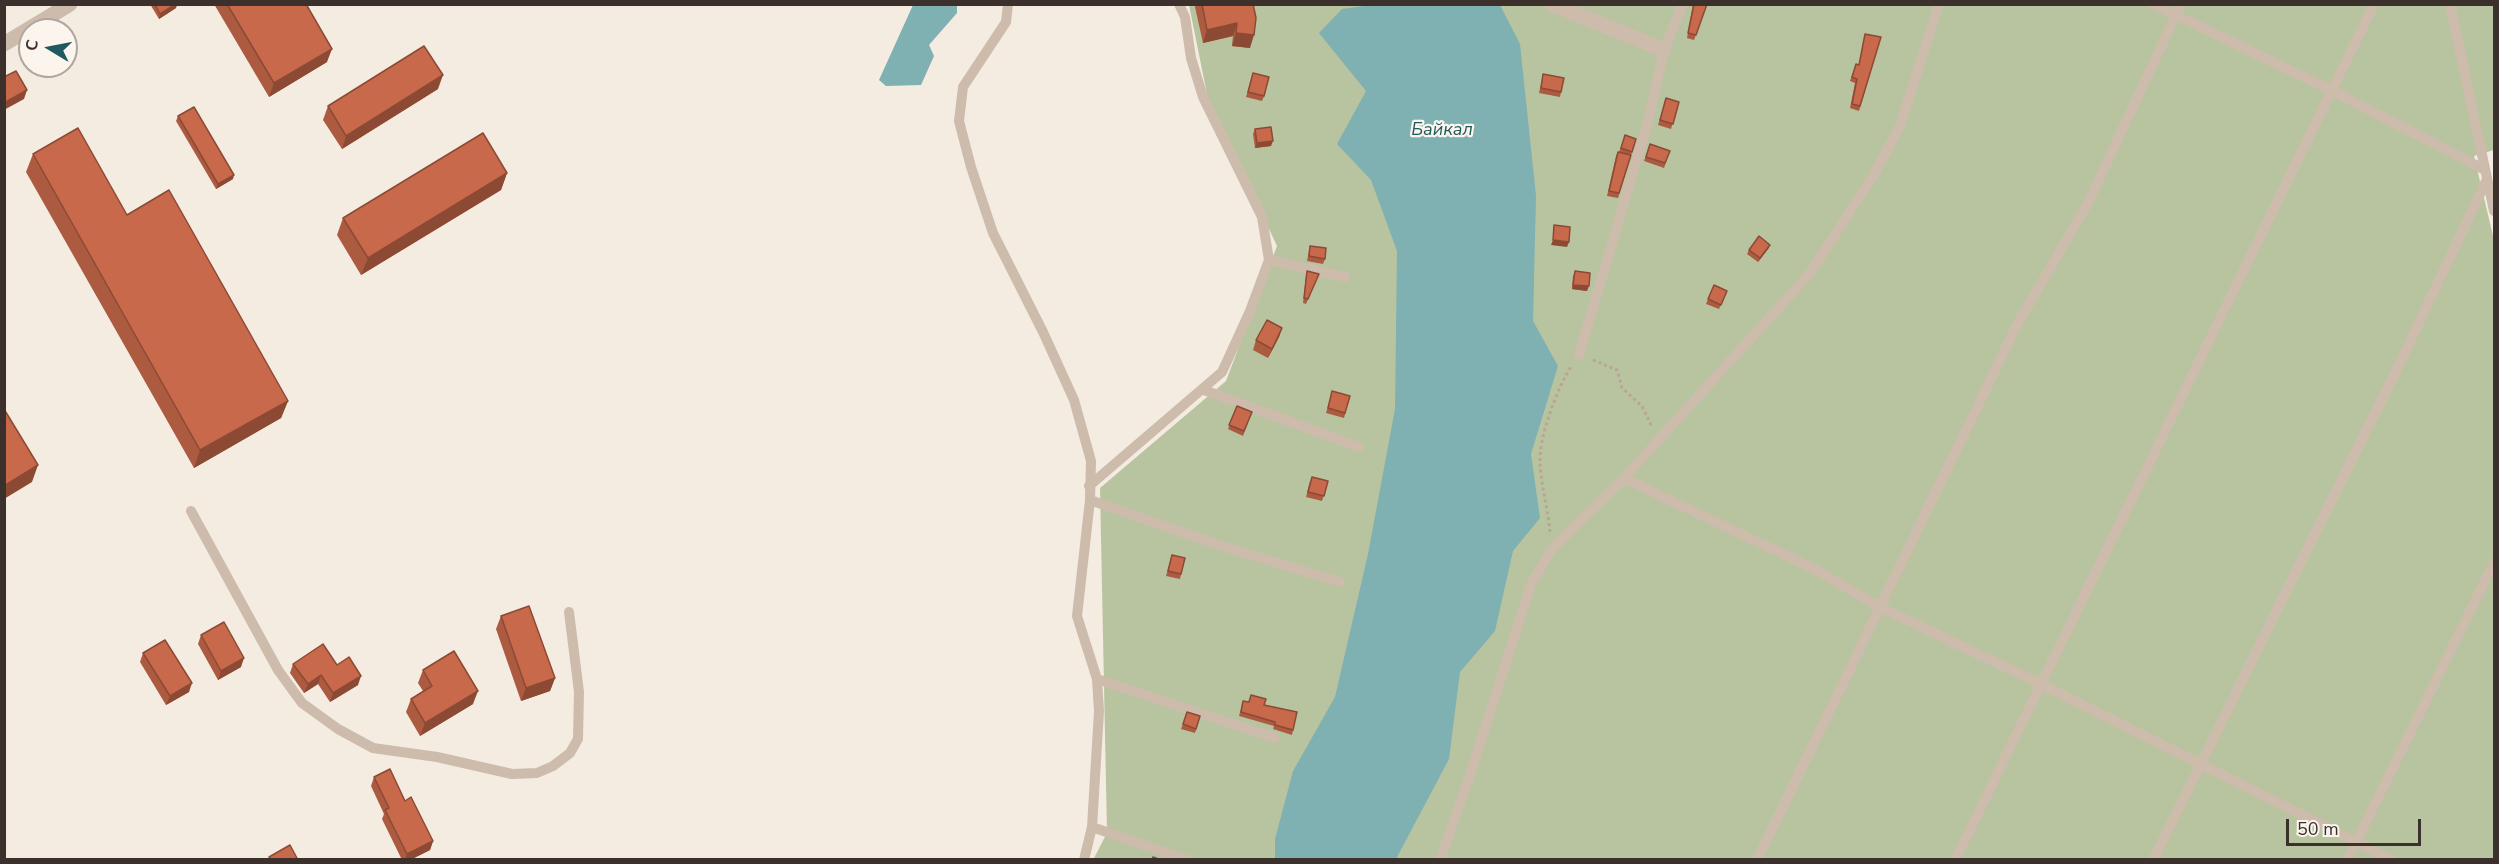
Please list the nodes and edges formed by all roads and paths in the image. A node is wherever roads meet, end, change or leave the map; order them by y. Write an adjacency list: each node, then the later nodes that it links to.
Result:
1 (70, 4): 12 (street)
2 (1008, 4): 24 (lane)
3 (1179, 4): 17 (lane)
4 (1552, 4): 13 (street)
5 (1683, 4): 13 (lane)
6 (1939, 4): 21 (lane)
7 (2153, 4): 11 (lane)
8 (2181, 4): 11 (lane)
9 (2374, 4): 14 (lane)
10 (2450, 4): 15 (lane)
11 (2176, 16): 14 (lane); 30 (lane)
12 (4, 45)
13 (1664, 50): 19 (lane)
14 (2333, 91): 15 (lane); 33 (lane)
15 (2486, 174): 16 (lane); 35 (lane)
16 (2494, 211)
17 (1269, 260): 18 (lane); 20 (lane)
18 (1345, 278)
19 (1579, 355): 21 (path); 27 (path)
20 (1204, 390): 22 (lane); 24 (lane)
21 (1658, 441): 23 (lane)
22 (1359, 447)
23 (1624, 478): 27 (lane); 30 (lane)
24 (1089, 486): 25 (lane)
25 (1090, 500): 29 (lane); 32 (lane)
26 (191, 511): 31 (lane)
27 (1552, 549): 40 (lane)
28 (2494, 563): 37 (lane)
29 (1340, 582)
30 (1880, 607): 33 (lane); 41 (lane)
31 (569, 612)
32 (1097, 679): 34 (lane); 36 (lane)
33 (2041, 684): 35 (lane); 42 (lane)
34 (1275, 738)
35 (2200, 764): 37 (lane); 43 (lane)
36 (1092, 827): 38 (lane); 39 (lane)
37 (2356, 842): 44 (lane); 45 (lane)
38 (1084, 860)
39 (1187, 860)
40 (1440, 860)
41 (1757, 860)
42 (1954, 860)
43 (2152, 860)
44 (2347, 860)
45 (2392, 860)

